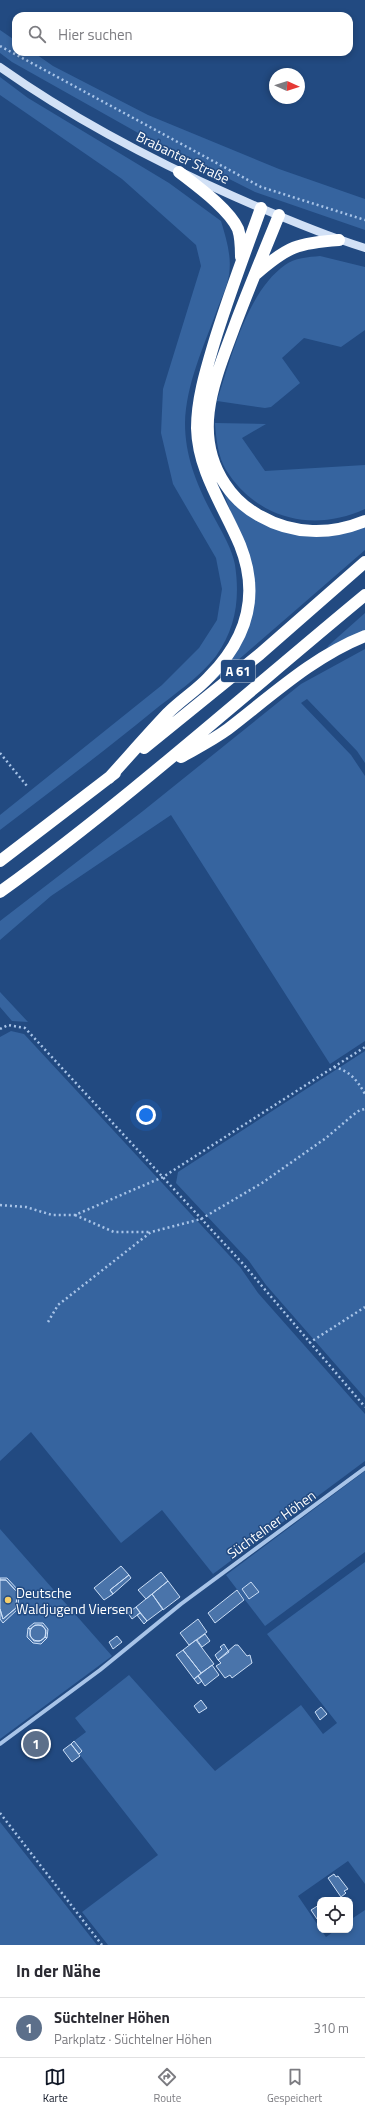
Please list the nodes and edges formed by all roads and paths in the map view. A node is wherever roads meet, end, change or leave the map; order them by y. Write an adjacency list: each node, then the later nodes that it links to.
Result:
1 (0, 46): 2 (path)
2 (12, 52)
3 (19, 56): 8 (path)
4 (0, 67): 5 (main road, Brabanter Straße)
5 (180, 172): 6 (main road, Brabanter Straße); 11 (highway)
6 (261, 208): 7 (main road, Brabanter Straße); 11 (highway)
7 (279, 215): 9 (main road, Brabanter Straße); 12 (highway)
8 (365, 220)
9 (339, 240): 10 (main road, Brabanter Straße); 12 (highway)
10 (365, 248)
11 (241, 263): 19 (highway)
12 (254, 276): 13 (highway)
13 (365, 520)
14 (365, 562): 19 (highway, A 61)
15 (365, 595): 18 (highway, A 61)
16 (365, 636): 18 (highway)
17 (0, 753): 20 (path)
18 (158, 769): 22 (highway, A 61)
19 (109, 778): 21 (highway, A 61)
20 (27, 786)
21 (0, 861)
22 (0, 892)
23 (0, 1030): 28 (path)
24 (365, 1047): 25 (path)
25 (334, 1067): 26 (path); 28 (path)
26 (365, 1094)
27 (365, 1109): 31 (path)
28 (163, 1177): 30 (path); 31 (path)
29 (0, 1205): 30 (path)
30 (75, 1215): 32 (path)
31 (201, 1219): 32 (path); 35 (path)
32 (151, 1232): 34 (path)
33 (365, 1307): 35 (path)
34 (48, 1322)
35 (309, 1343): 36 (path)
36 (365, 1407)
37 (365, 1468): 38 (street, Süchtelner Höhen)
38 (0, 1744)
39 (0, 1813): 40 (path)
40 (102, 1945)

